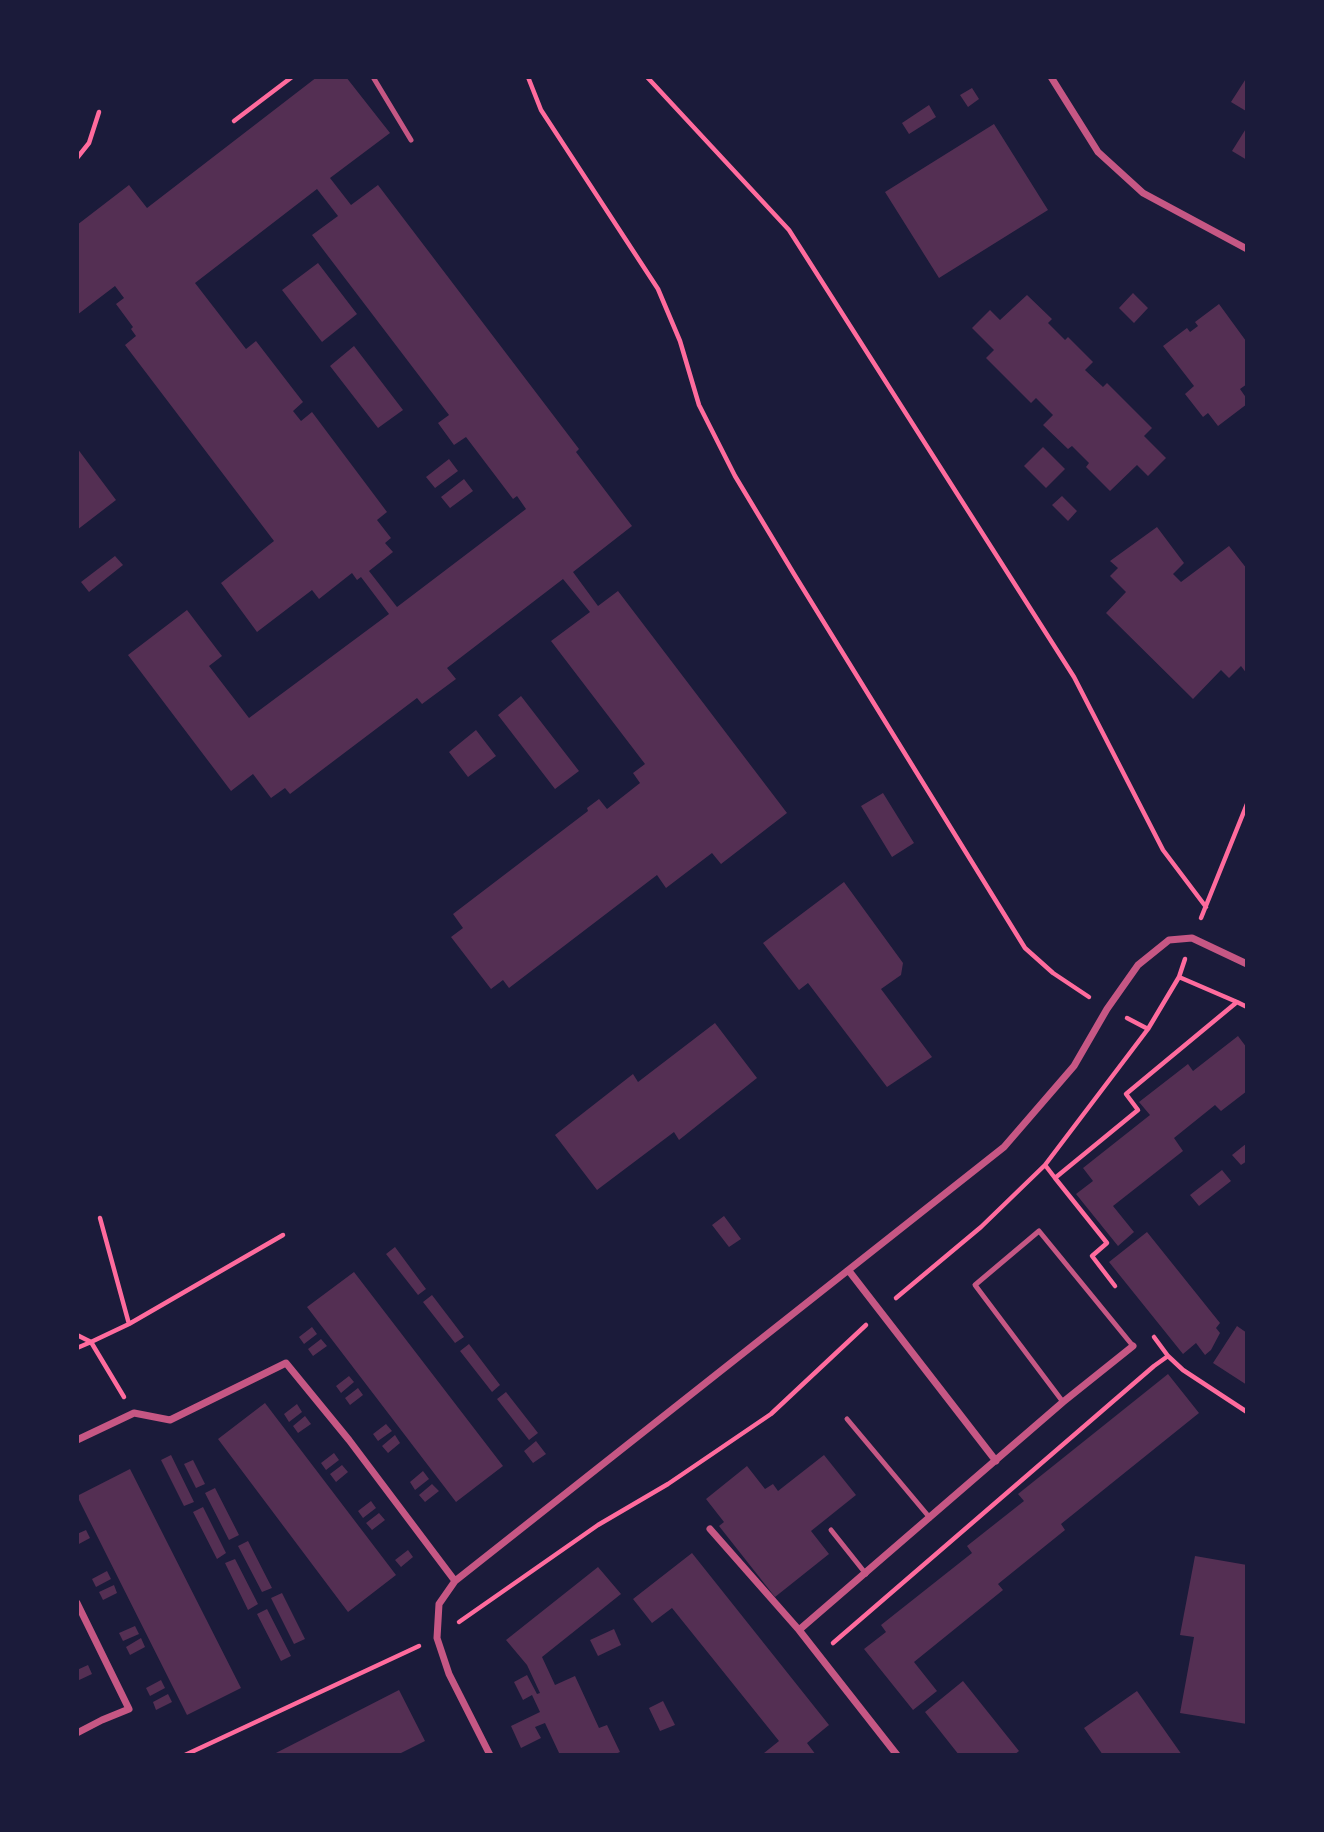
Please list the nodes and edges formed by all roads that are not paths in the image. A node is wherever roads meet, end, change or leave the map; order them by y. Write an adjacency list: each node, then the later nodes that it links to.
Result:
1 (373, 77): 3 (lane)
2 (1051, 77): 4 (street)
3 (411, 140)
4 (1247, 249)
5 (1247, 964): 6 (street)
6 (849, 1271): 11 (street); 16 (street)
7 (1133, 1346): 8 (street); 8 (lane)
8 (1063, 1402): 11 (street)
9 (847, 1419): 12 (lane)
10 (77, 1440): 16 (street)
11 (996, 1461): 12 (street)
12 (930, 1518): 15 (street)
13 (710, 1529): 18 (street)
14 (831, 1530): 15 (lane)
15 (866, 1574): 18 (street)
16 (455, 1581): 20 (street)
17 (77, 1603): 19 (street)
18 (799, 1630): 21 (street)
19 (77, 1733)
20 (490, 1755)
21 (897, 1755)

